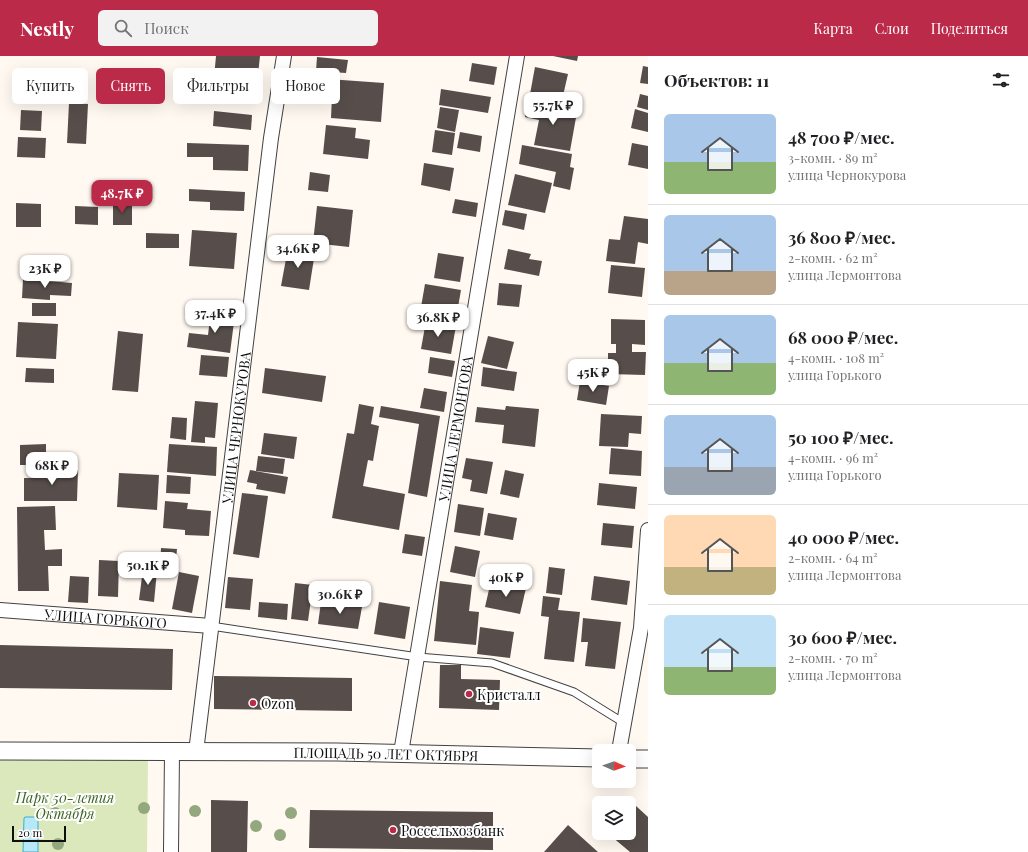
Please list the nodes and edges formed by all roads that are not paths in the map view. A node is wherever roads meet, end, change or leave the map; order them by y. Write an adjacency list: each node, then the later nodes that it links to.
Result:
1 (284, 56): 5 (street, УЛИЦА ЧЕРНОКУРОВА)
2 (517, 56): 6 (street, УЛИЦА ЛЕРМОНТОВА)
3 (648, 530): 7 (street)
4 (0, 610): 5 (street, УЛИЦА ГОРЬКОГО)
5 (211, 626): 6 (lane); 11 (street, УЛИЦА ЧЕРНОКУРОВА)
6 (418, 658): 7 (lane); 12 (street, УЛИЦА ЛЕРМОНТОВА)
7 (624, 724): 8 (street)
8 (620, 744)
9 (0, 751): 10 (street, ПЛОЩАДЬ 50 ЛЕТ ОКТЯБРЯ)
10 (172, 752): 11 (street, ПЛОЩАДЬ 50 ЛЕТ ОКТЯБРЯ); 16 (street)
11 (196, 752): 12 (street, ПЛОЩАДЬ 50 ЛЕТ ОКТЯБРЯ)
12 (401, 753): 13 (street, ПЛОЩАДЬ 50 ЛЕТ ОКТЯБРЯ)
13 (592, 758)
14 (636, 759): 15 (street)
15 (648, 760)
16 (172, 852)

